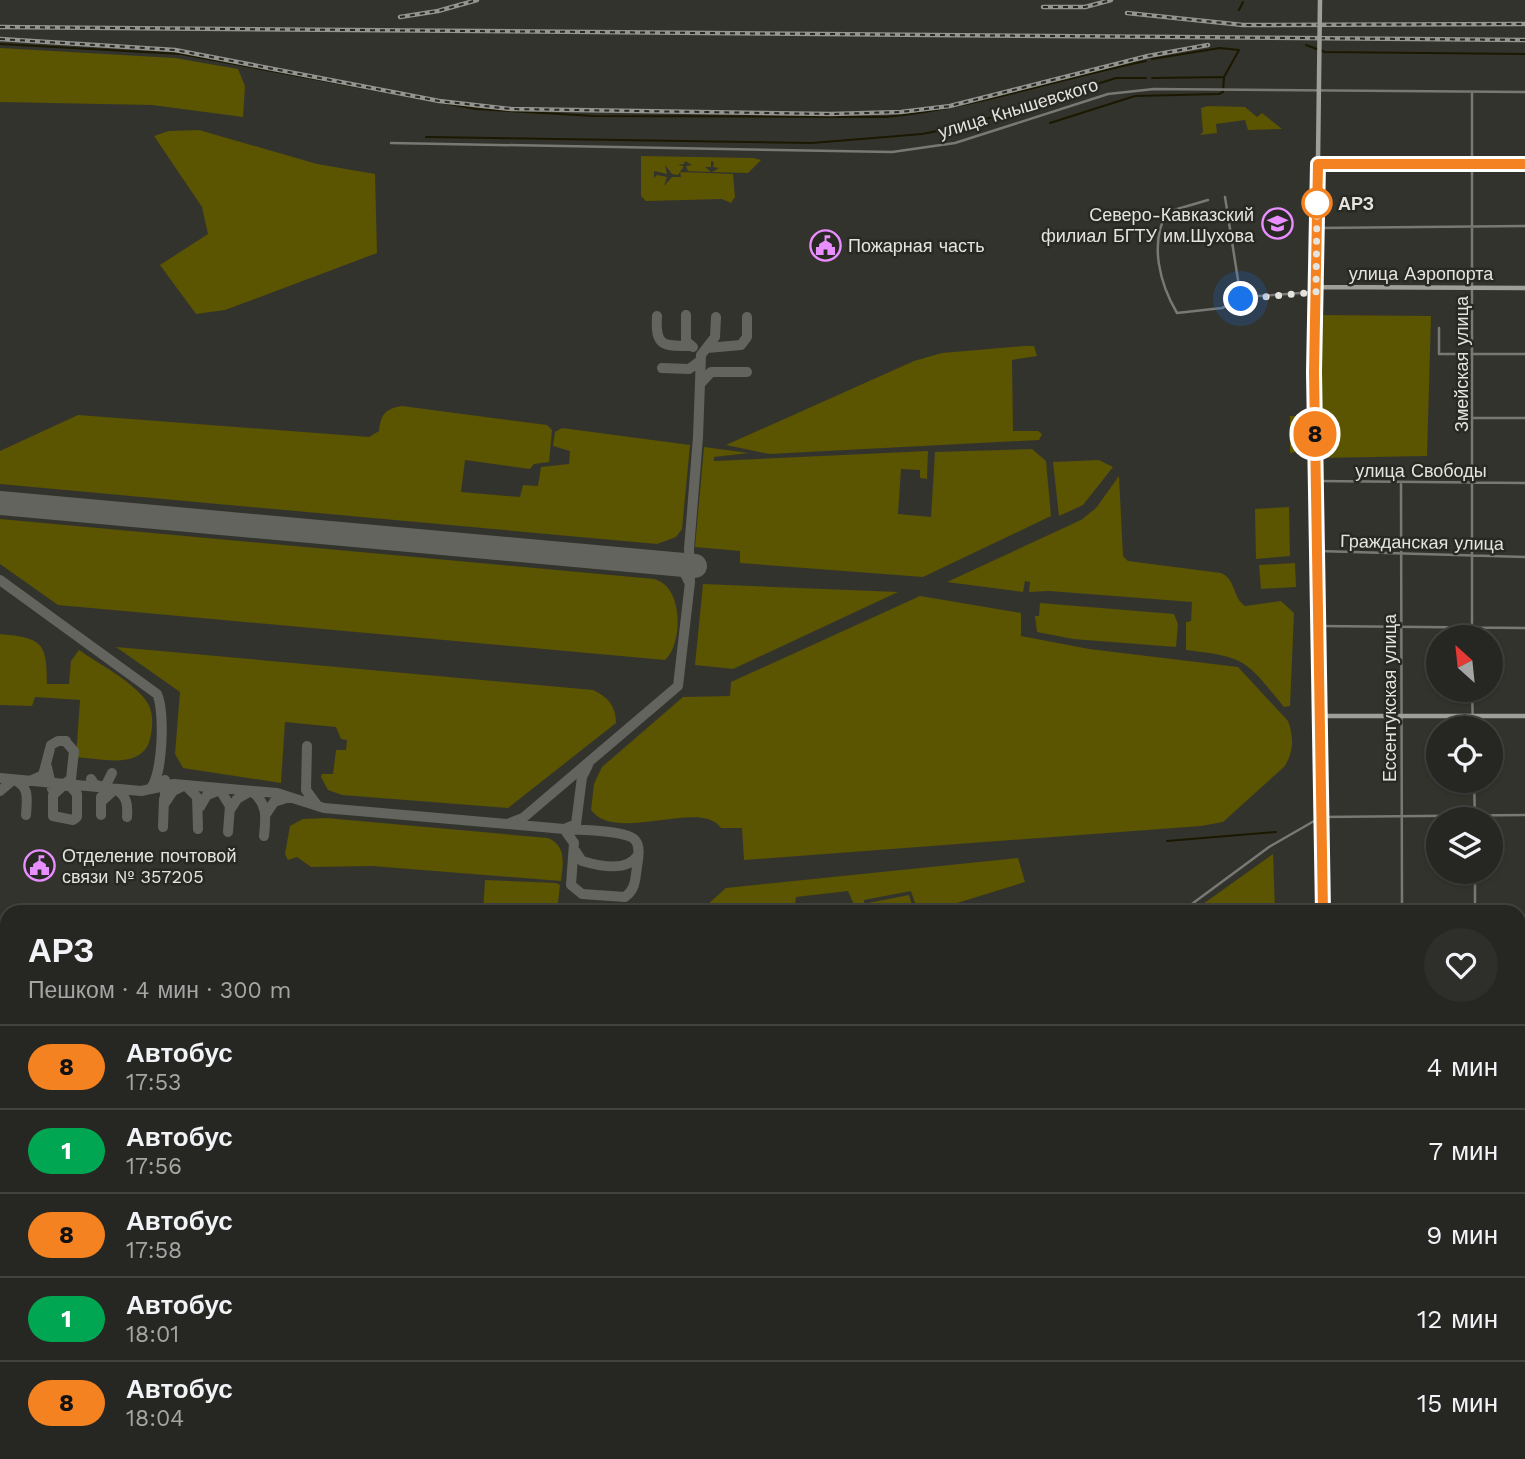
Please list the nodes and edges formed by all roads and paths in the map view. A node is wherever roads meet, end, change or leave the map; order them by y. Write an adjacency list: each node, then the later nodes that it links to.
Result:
1 (1320, 0): 5 (main road, bridge)
2 (1472, 92): 3 (street, улица Кнышевского); 4 (street, улица Кнышевского); 6 (street, Змейская улица)
3 (1525, 92)
4 (391, 144)
5 (1318, 162): 6 (main road); 12 (main road)
6 (1474, 164): 7 (main road); 10 (street, Змейская улица)
7 (1525, 164)
8 (1225, 197): 16 (street)
9 (1208, 200): 16 (street)
10 (1473, 226): 11 (street); 12 (street); 13 (street, Змейская улица)
11 (1525, 226)
12 (1317, 228): 15 (main road)
13 (1473, 287): 14 (main road, улица Аэропорта); 15 (main road, улица Аэропорта); 19 (street, Змейская улица)
14 (1525, 288)
15 (1316, 289): 16 (street); 22 (main road)
16 (1241, 299)
17 (1439, 328): 19 (street)
18 (1525, 354): 19 (street)
19 (1473, 355): 20 (street, Змейская улица)
20 (1473, 418): 21 (street); 23 (street, Змейская улица)
21 (1525, 418)
22 (1317, 481): 25 (street, улица Свободы); 26 (main road)
23 (1473, 483): 24 (street, улица Свободы); 25 (street, улица Свободы); 28 (street, Змейская улица)
24 (1525, 483)
25 (1401, 484): 27 (street, Ессентукская улица)
26 (1318, 551): 27 (street, Гражданская улица); 31 (main road)
27 (1403, 554): 28 (street, Гражданская улица); 32 (street, Ессентукская улица)
28 (1474, 555): 29 (street, Гражданская улица); 30 (street, Змейская улица)
29 (1525, 556)
30 (1472, 625)
31 (1318, 626): 32 (street); 36 (main road)
32 (1400, 626): 33 (street); 37 (street, Ессентукская улица)
33 (1426, 626)
34 (1503, 628): 35 (street)
35 (1525, 628)
36 (1319, 716): 37 (main road); 45 (main road)
37 (1401, 716): 38 (main road); 41 (street, Ессентукская улица)
38 (1426, 716)
39 (1503, 716): 40 (main road)
40 (1525, 716)
41 (1401, 815): 43 (street); 45 (street); 49 (street, Ессентукская улица)
42 (1525, 815): 44 (street)
43 (1426, 816)
44 (1503, 816)
45 (1321, 817): 47 (street); 48 (main road)
46 (1475, 884): 50 (street)
47 (1191, 905)
48 (1323, 905)
49 (1402, 905)
50 (1475, 905)

